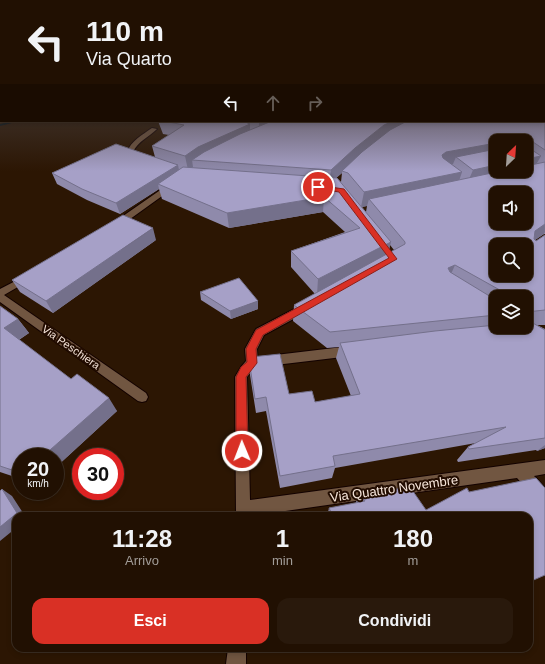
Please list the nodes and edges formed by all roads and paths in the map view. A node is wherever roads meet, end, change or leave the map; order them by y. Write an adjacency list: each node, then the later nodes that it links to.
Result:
1 (154, 130): 2 (street)
2 (149, 163)
3 (177, 182): 4 (street)
4 (106, 231)
5 (33, 274): 6 (street)
6 (0, 293)
7 (0, 297): 11 (street, Via Peschiera)
8 (313, 303): 10 (street)
9 (363, 349): 10 (street)
10 (252, 363): 15 (street)
11 (142, 398)
12 (545, 467): 13 (street, Via Quattro Novembre)
13 (519, 470): 14 (street); 16 (street, Via Quattro Novembre)
14 (545, 499)
15 (243, 512)
16 (249, 512)
17 (237, 652): 18 (street)
18 (236, 664)

